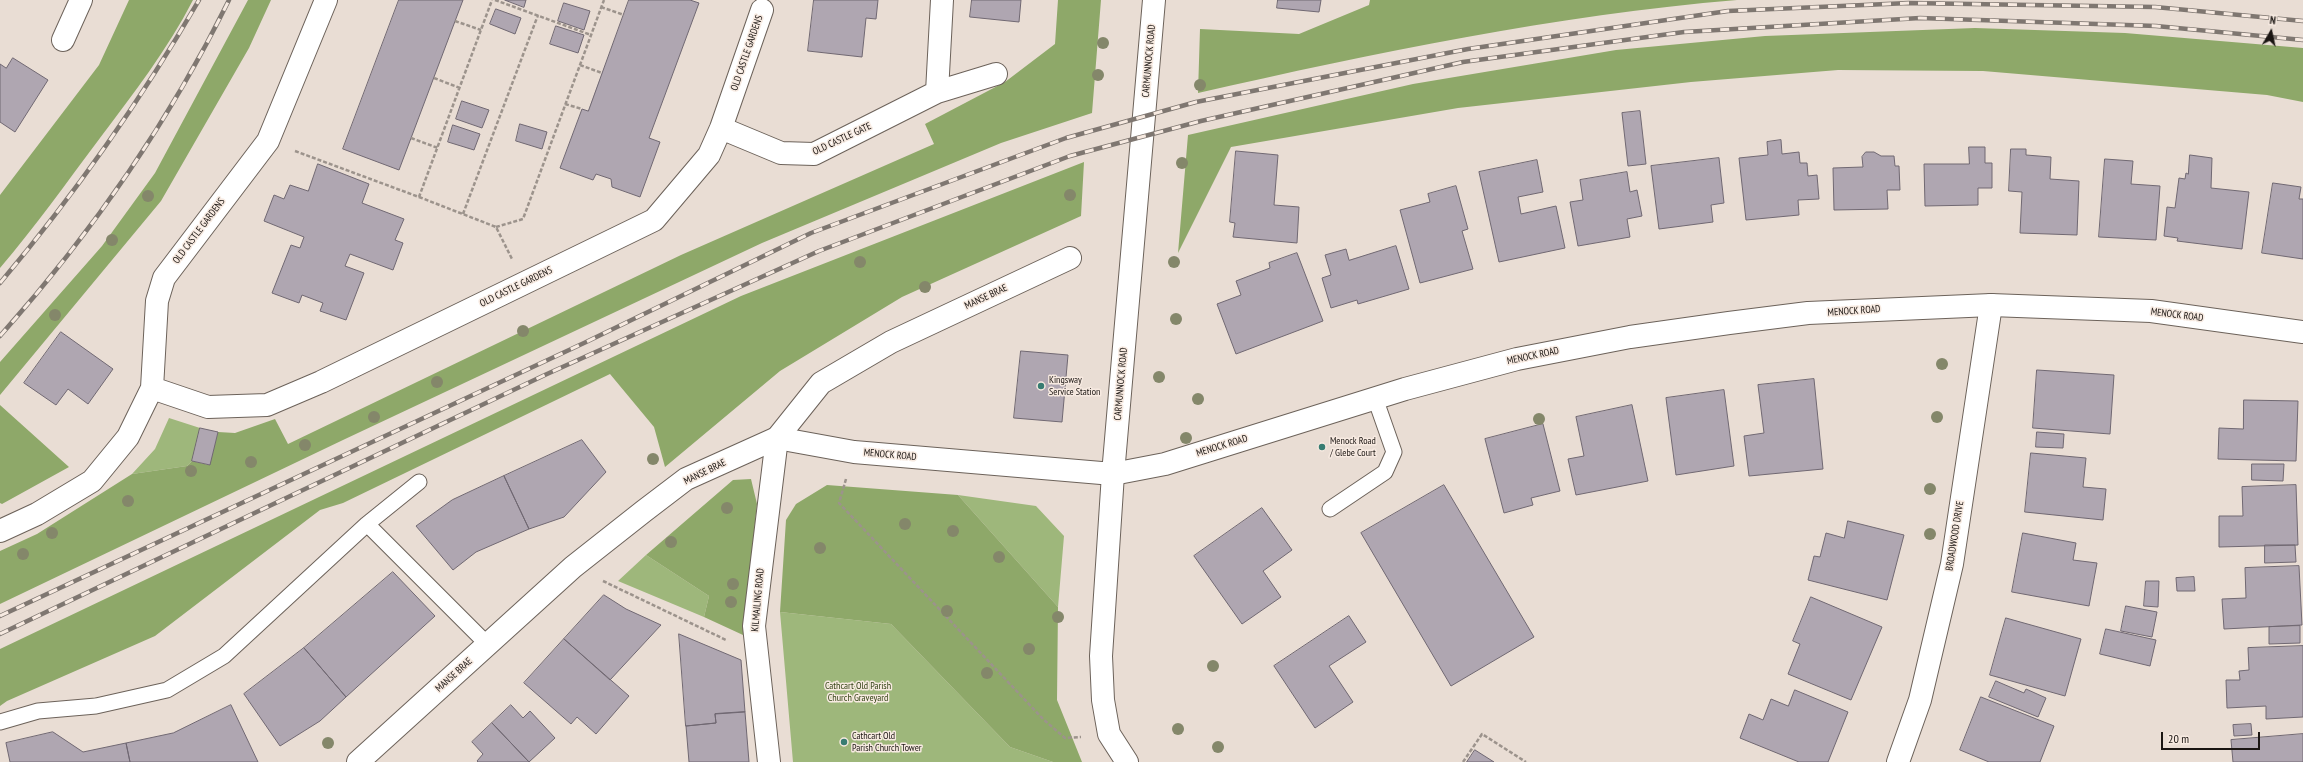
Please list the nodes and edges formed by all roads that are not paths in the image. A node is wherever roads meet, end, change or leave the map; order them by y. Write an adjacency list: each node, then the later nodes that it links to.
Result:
1 (81, 0): 6 (street)
2 (326, 0): 13 (street, OLD CASTLE GARDENS)
3 (942, 0): 8 (street)
4 (1154, 0): 16 (street, CARMUNNOCK ROAD)
5 (762, 10): 9 (street, OLD CASTLE GARDENS)
6 (63, 40)
7 (996, 74): 8 (street, OLD CASTLE GATE)
8 (937, 92): 9 (street, OLD CASTLE GATE)
9 (721, 128): 13 (street, OLD CASTLE GARDENS)
10 (1070, 258): 15 (street, MANSE BRAE)
11 (1991, 305): 12 (street, MENOCK ROAD); 14 (street, MENOCK ROAD); 26 (street, BROADWOOD DRIVE)
12 (2303, 332)
13 (152, 388): 20 (street, OLD CASTLE GARDENS)
14 (1375, 398): 16 (street, MENOCK ROAD); 18 (lane)
15 (777, 438): 16 (street, MENOCK ROAD); 21 (street, MANSE BRAE); 24 (street, KILMAILING ROAD)
16 (1113, 474): 25 (street, CARMUNNOCK ROAD)
17 (419, 482): 19 (lane)
18 (1330, 509)
19 (367, 524): 21 (lane); 22 (lane)
20 (0, 531)
21 (488, 645): 23 (street, MANSE BRAE)
22 (0, 722)
23 (358, 762)
24 (769, 762)
25 (1127, 762)
26 (1898, 762)

